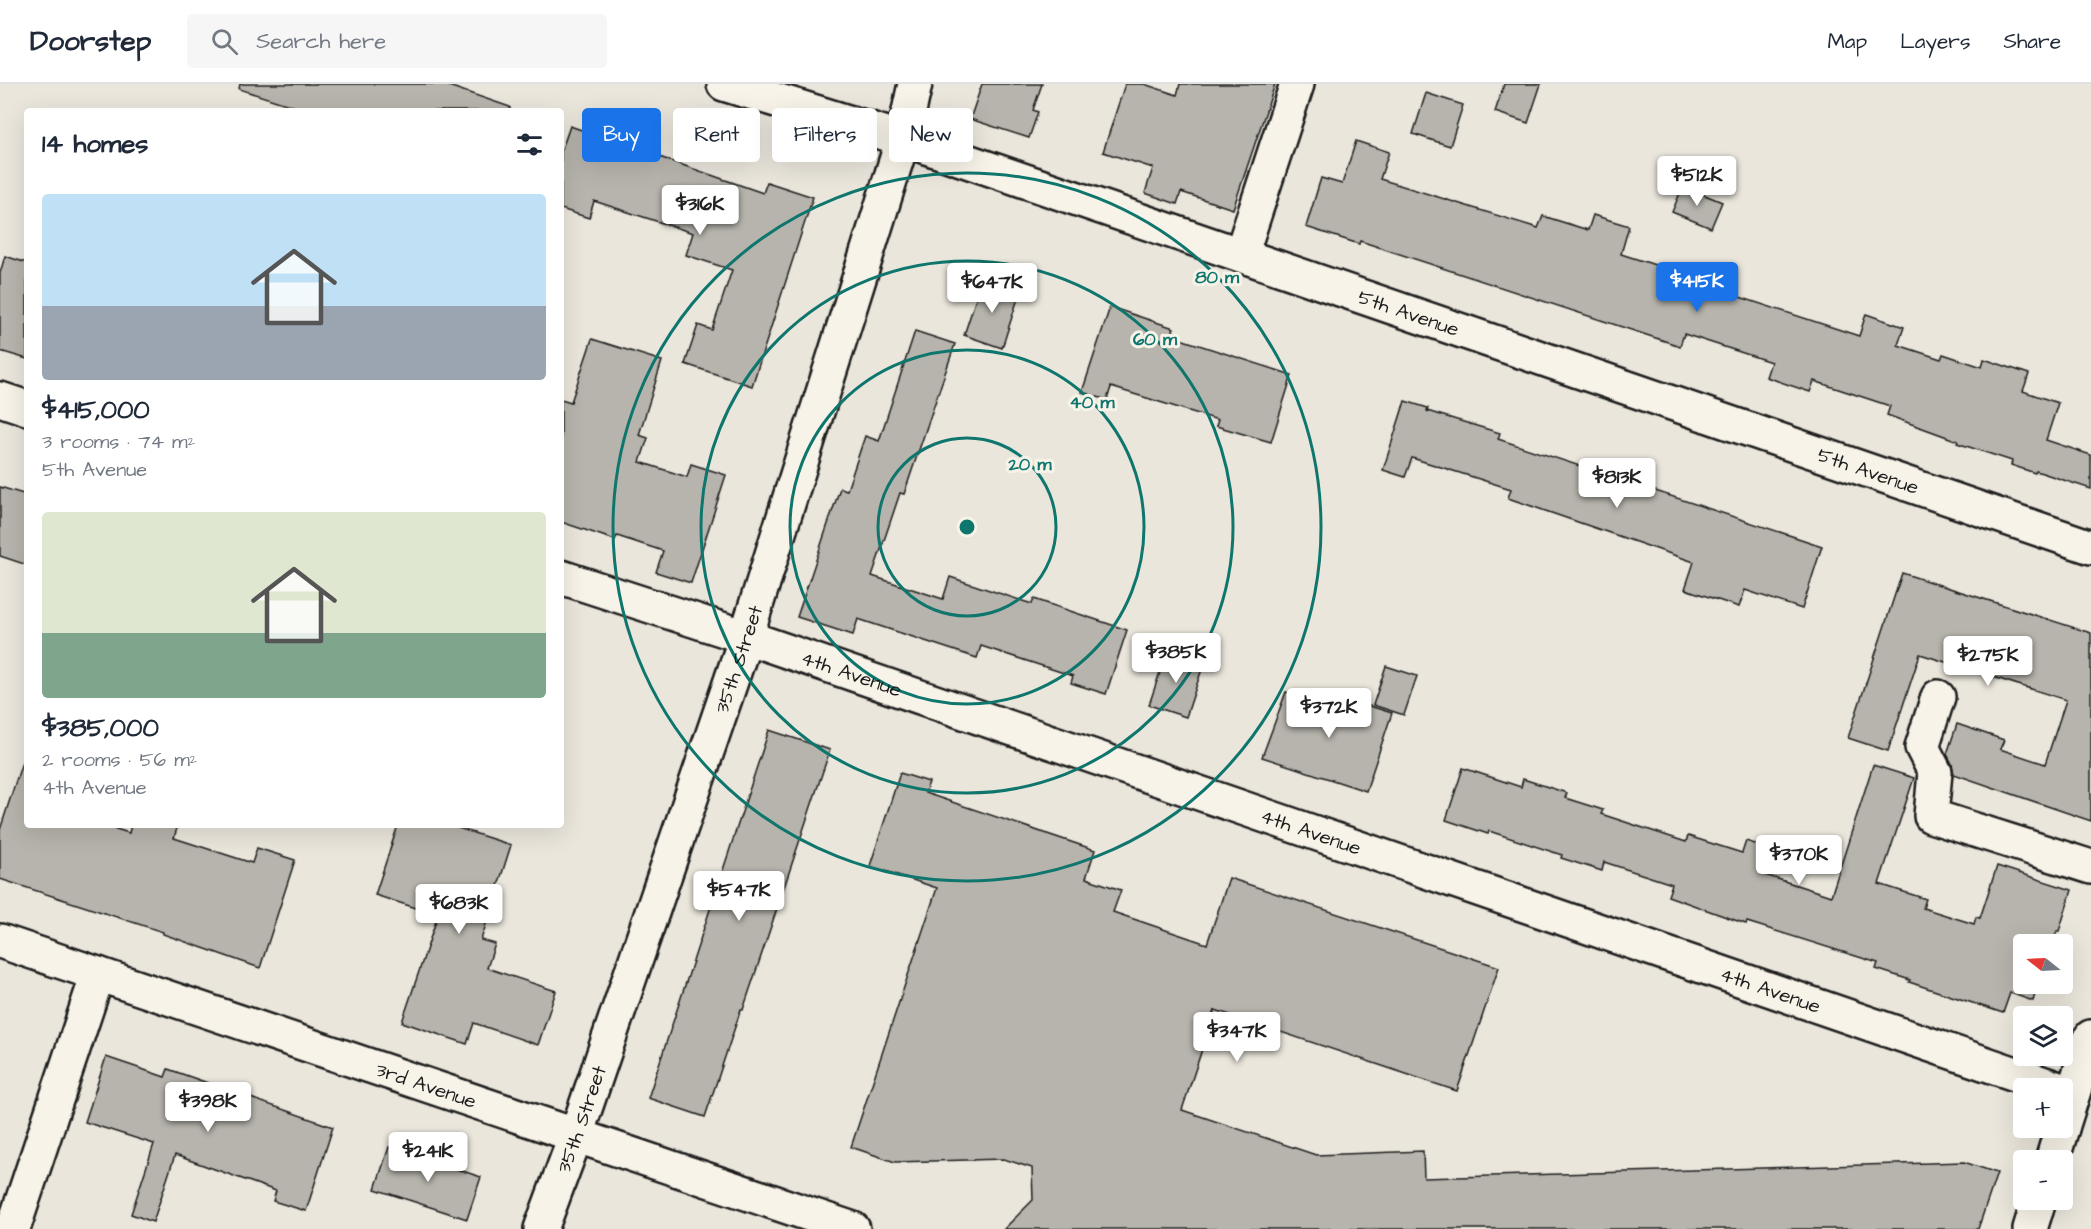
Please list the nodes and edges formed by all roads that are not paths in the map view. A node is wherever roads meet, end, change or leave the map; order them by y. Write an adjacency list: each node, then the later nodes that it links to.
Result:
1 (724, 84): 5 (street, 5th Avenue)
2 (915, 84): 4 (street, 35th Street)
3 (1297, 84): 8 (street)
4 (910, 108)
5 (889, 135)
6 (896, 162): 13 (street, 35th Street)
7 (970, 162): 8 (street, 5th Avenue)
8 (1241, 255): 11 (street, 5th Avenue)
9 (0, 399): 10 (street)
10 (24, 407)
11 (2091, 547)
12 (564, 578): 13 (street, 4th Avenue)
13 (746, 637): 19 (street, 4th Avenue); 21 (street, 35th Street)
14 (1938, 697): 15 (street)
15 (2091, 867)
16 (0, 941): 17 (street, 3rd Avenue)
17 (98, 974): 21 (street, 3rd Avenue); 23 (street)
18 (2091, 1037): 20 (street)
19 (2028, 1078)
20 (2073, 1090)
21 (576, 1135): 24 (street, 35th Street); 25 (street, 3rd Avenue)
22 (2036, 1210): 26 (street)
23 (13, 1229)
24 (541, 1229)
25 (853, 1229)
26 (2030, 1229)

